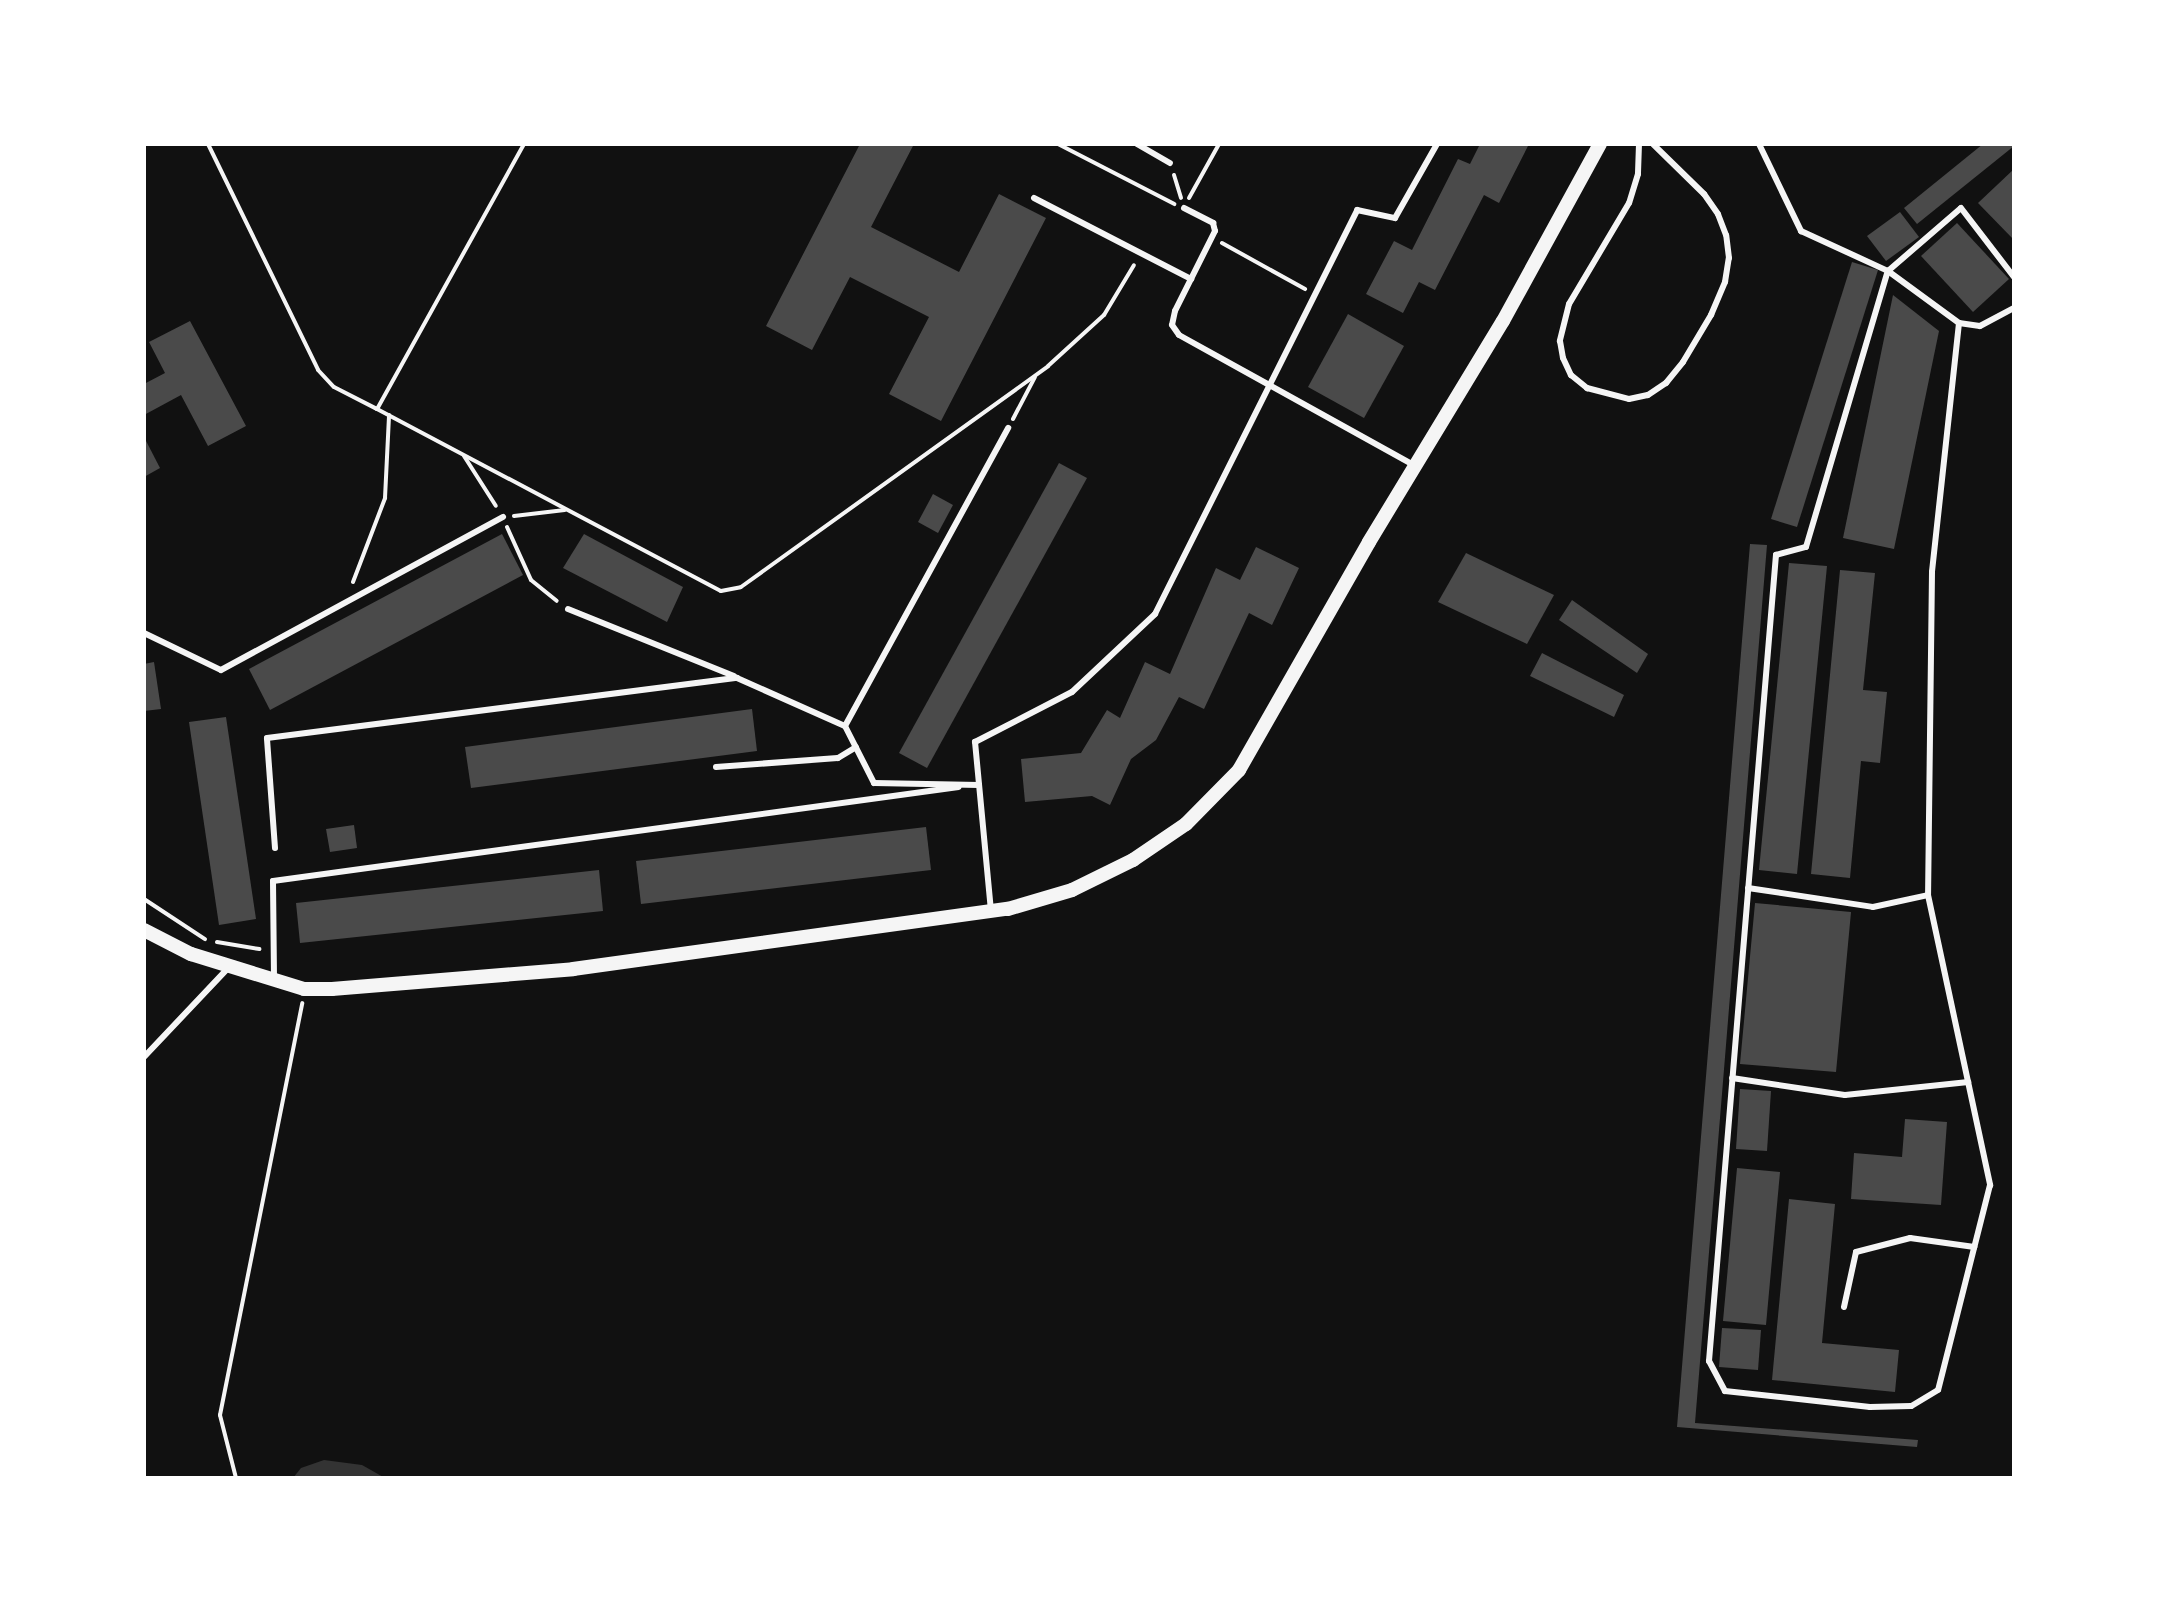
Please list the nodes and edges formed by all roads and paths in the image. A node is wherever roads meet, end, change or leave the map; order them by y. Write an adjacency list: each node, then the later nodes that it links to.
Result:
1 (208, 144): 24 (path)
2 (524, 144): 24 (path)
3 (1058, 144): 13 (path)
4 (1137, 144): 11 (lane)
5 (1219, 144): 13 (path)
6 (1437, 144): 19 (lane)
7 (1600, 144): 28 (street)
8 (1639, 144): 9 (lane)
9 (1653, 144)
10 (1759, 144): 16 (lane)
11 (1170, 163): 13 (path)
12 (1034, 198): 15 (lane)
13 (1184, 208): 14 (lane)
14 (1213, 238): 18 (lane); 19 (path)
15 (1141, 251): 18 (lane); 22 (path)
16 (1888, 271): 17 (lane); 21 (lane); 40 (lane)
17 (2014, 277)
18 (1191, 279): 23 (lane)
19 (1313, 294): 23 (lane)
20 (2014, 308): 21 (lane)
21 (1959, 323): 41 (lane)
22 (1036, 375): 26 (path); 29 (path)
23 (1268, 385): 28 (lane); 38 (lane)
24 (377, 409): 25 (path)
25 (389, 415): 27 (path); 31 (path)
26 (1008, 428): 35 (lane)
27 (462, 454): 29 (path); 30 (path)
28 (1418, 467): 43 (street)
29 (567, 509): 30 (path)
30 (503, 517): 31 (lane); 32 (path)
31 (345, 603): 33 (lane)
32 (568, 609): 34 (lane)
33 (144, 633)
34 (737, 678): 35 (lane); 39 (lane)
35 (845, 726): 36 (lane)
36 (856, 747): 37 (lane); 38 (lane)
37 (716, 767)
38 (979, 785): 43 (lane); 45 (lane)
39 (275, 848)
40 (1748, 888): 41 (lane); 50 (lane)
41 (1928, 895): 51 (lane)
42 (144, 899): 45 (path)
43 (991, 912): 48 (street)
44 (144, 930): 46 (street)
45 (274, 952): 47 (lane)
46 (229, 966): 47 (street); 49 (lane)
47 (274, 980): 48 (street)
48 (304, 989): 54 (path)
49 (144, 1057)
50 (1732, 1078): 51 (lane); 52 (lane)
51 (1968, 1082): 52 (lane)
52 (1974, 1247): 53 (lane)
53 (1844, 1307)
54 (236, 1478)

